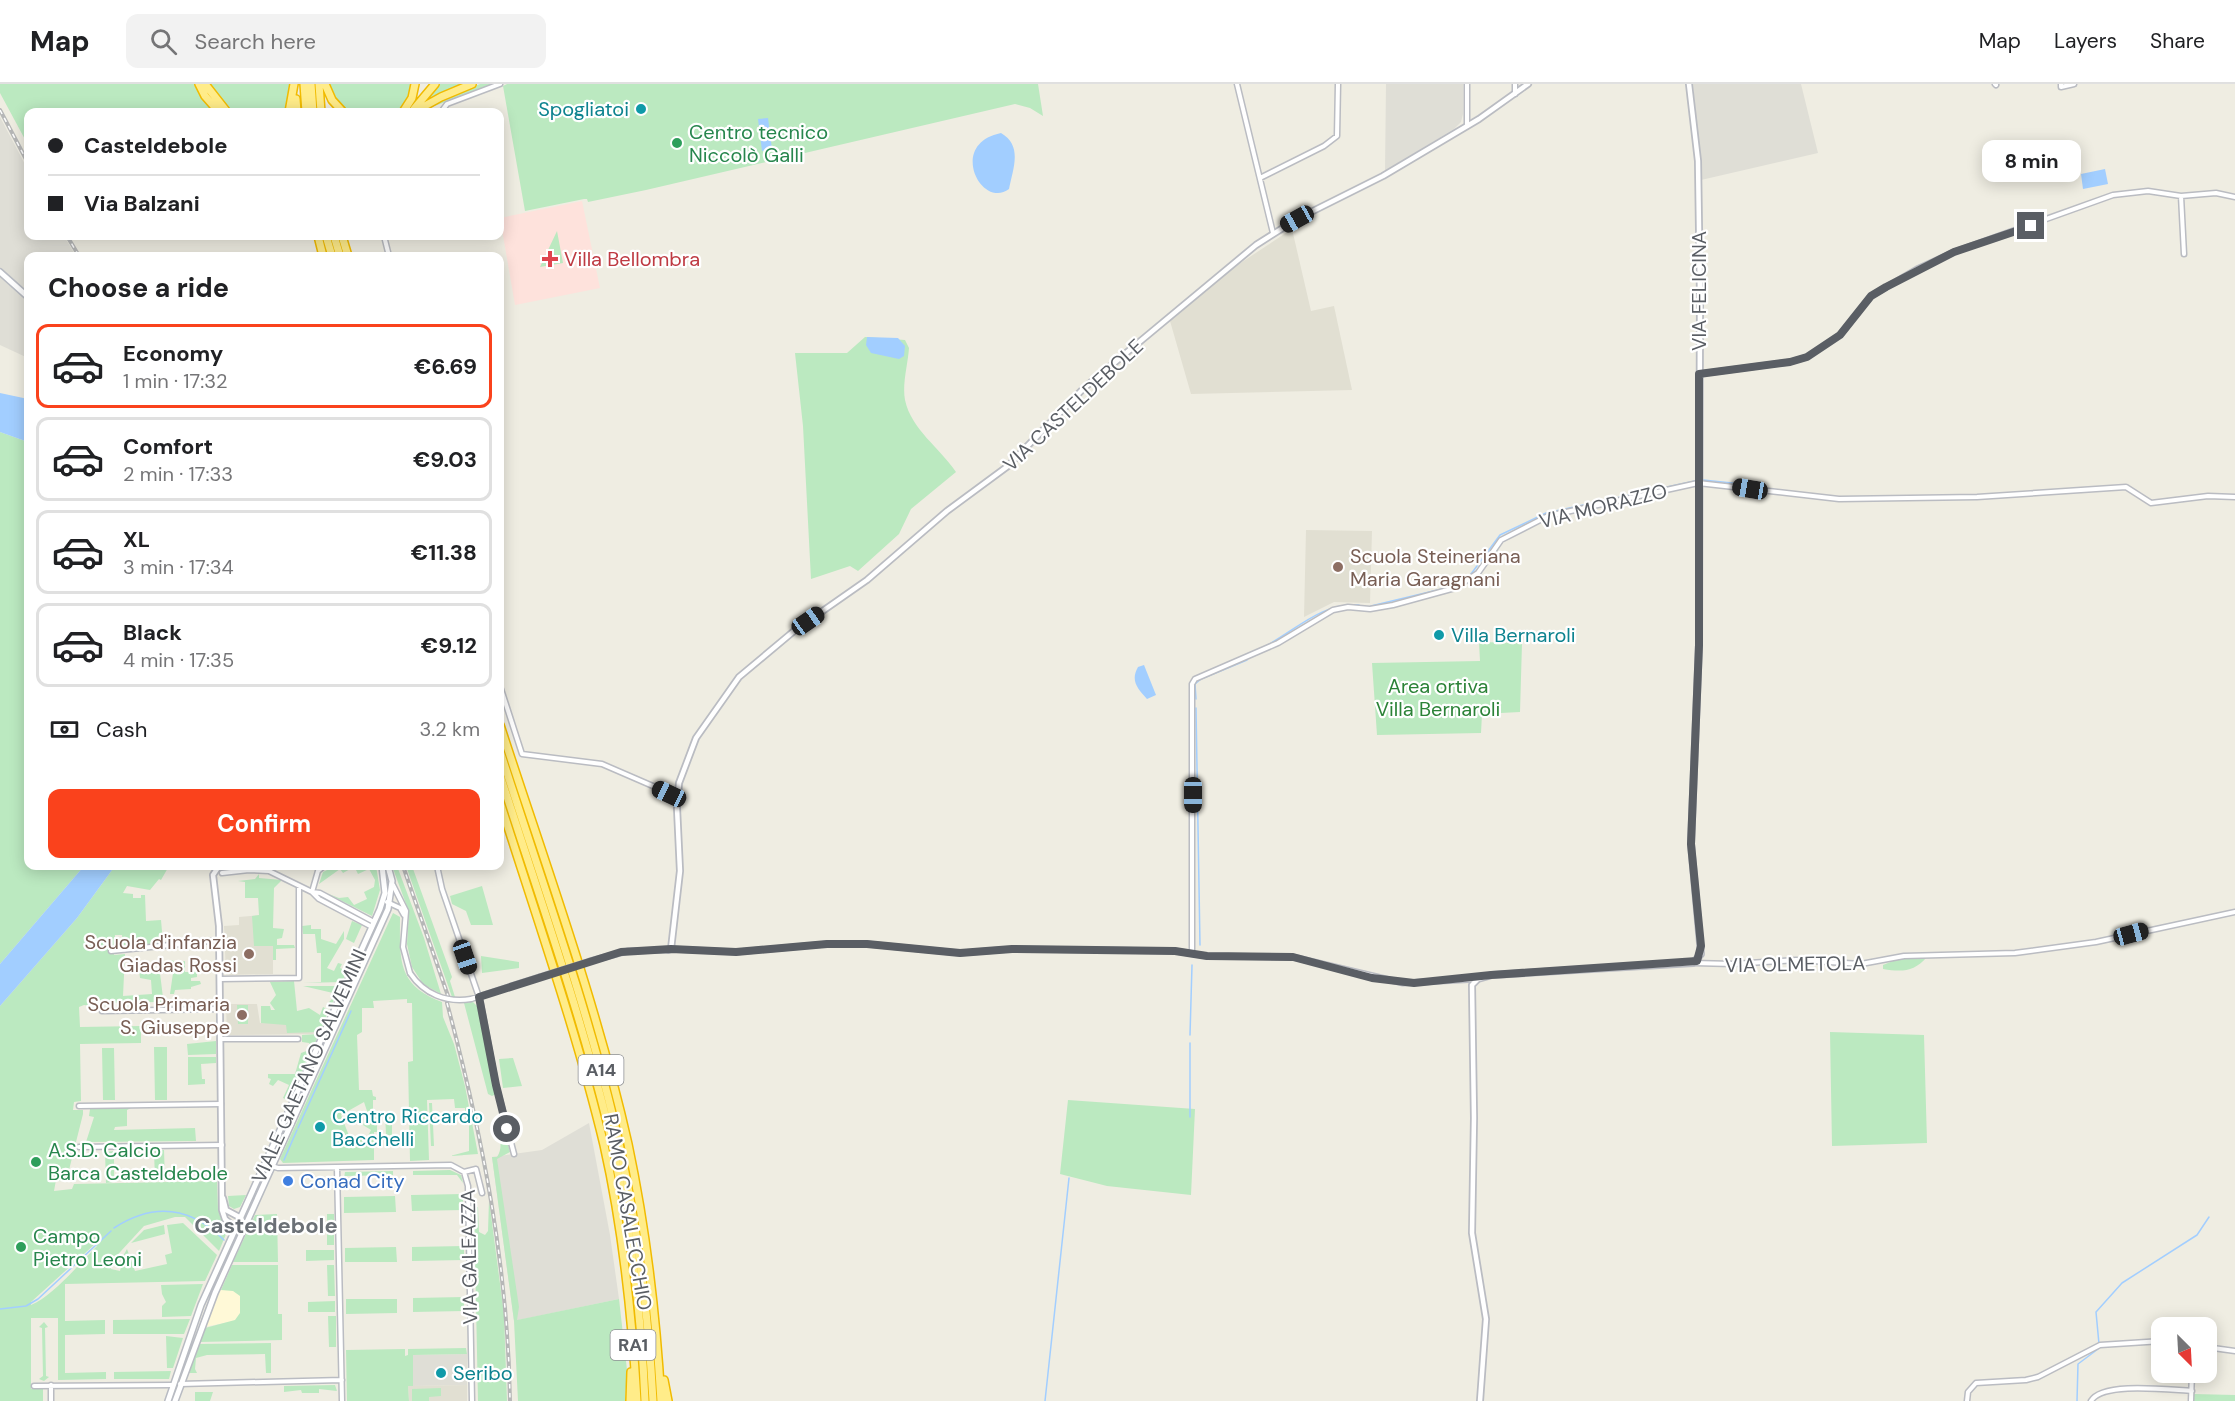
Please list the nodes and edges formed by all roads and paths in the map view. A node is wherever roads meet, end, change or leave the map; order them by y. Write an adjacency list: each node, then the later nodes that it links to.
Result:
1 (199, 84): 21 (highway)
2 (205, 84): 22 (highway)
3 (295, 84): 23 (highway); 24 (highway)
4 (304, 84): 25 (highway)
5 (311, 84): 26 (highway)
6 (319, 84): 27 (highway)
7 (324, 84): 28 (highway)
8 (415, 84): 29 (highway)
9 (435, 84): 30 (highway)
10 (472, 84): 31 (highway)
11 (500, 84): 32 (street)
12 (1237, 84): 34 (street)
13 (1338, 84): 34 (street)
14 (1467, 84): 33 (street)
15 (1515, 84): 20 (street)
16 (1528, 84): 20 (street, VIA CASTELDEBOLE)
17 (1689, 84): 41 (street, VIA FELICINA)
18 (2074, 84): 19 (street)
19 (2061, 85)
20 (1515, 94): 33 (street, VIA CASTELDEBOLE)
21 (215, 108)
22 (224, 108)
23 (290, 108)
24 (297, 108)
25 (306, 108)
26 (313, 108)
27 (321, 108)
28 (340, 108)
29 (406, 108)
30 (415, 108)
31 (419, 108)
32 (444, 108)
33 (1467, 126): 37 (street, VIA CASTELDEBOLE)
34 (1260, 178): 37 (street)
35 (2181, 196): 36 (street); 38 (street); 41 (street)
36 (2235, 197)
37 (1273, 233): 48 (street, VIA CASTELDEBOLE)
38 (2184, 254)
39 (0, 272): 40 (main road)
40 (24, 293)
41 (1699, 374): 42 (street, VIA FELICINA)
42 (1698, 483): 43 (street, VIA MORAZZO); 69 (street, VIA MORAZZO); 70 (street, VIA FELICINA)
43 (2235, 497)
44 (504, 698): 49 (street)
45 (504, 739): 96 (highway, RA1)
46 (504, 764): 114 (highway, RAMO CASALECCHIO / A14)
47 (504, 788): 113 (highway, RAMO CASALECCHIO / A14)
48 (678, 788): 49 (street); 50 (street, VIA CASTELDEBOLE)
49 (669, 794): 50 (street)
50 (677, 803): 67 (street, VIA CASTELDEBOLE)
51 (504, 815): 93 (highway, RA1)
52 (216, 870): 66 (street)
53 (319, 870): 59 (street)
54 (382, 870): 61 (main road, VIALE GAETANO SALVEMINI)
55 (389, 870): 60 (main road, VIALE GAETANO SALVEMINI)
56 (438, 870): 75 (street)
57 (222, 873): 58 (street)
58 (299, 888): 59 (street); 72 (street)
59 (312, 892): 65 (street)
60 (393, 893): 61 (street); 62 (main road, VIALE GAETANO SALVEMINI); 64 (street)
61 (384, 898): 62 (street); 65 (main road, VIALE GAETANO SALVEMINI)
62 (389, 904): 64 (street); 74 (main road, VIALE GAETANO SALVEMINI)
63 (2235, 912): 70 (street, VIA OLMETOLA)
64 (405, 919): 75 (street, bridge)
65 (373, 925): 71 (main road, VIALE GAETANO SALVEMINI)
66 (220, 940): 68 (street); 72 (street)
67 (670, 950): 69 (street, VIA OLMETOLA); 75 (street, bridge)
68 (111, 951)
69 (1192, 952): 73 (street, VIA OLMETOLA)
70 (1693, 963): 73 (street, VIA OLMETOLA)
71 (349, 978): 74 (main road); 85 (main road, VIALE GAETANO SALVEMINI)
72 (220, 979): 76 (street)
73 (1478, 979): 117 (street)
74 (355, 981): 85 (main road, VIALE GAETANO SALVEMINI)
75 (479, 997): 84 (street)
76 (220, 1009): 77 (street); 79 (street)
77 (102, 1011)
78 (298, 1039): 79 (street)
79 (220, 1040): 80 (street)
80 (221, 1104): 81 (street); 82 (street)
81 (79, 1106)
82 (222, 1145): 83 (street); 89 (street)
83 (79, 1147)
84 (514, 1154)
85 (268, 1166): 86 (street, VIA GALEAZZA); 90 (main road, VIALE GAETANO SALVEMINI); 91 (main road, VIALE GAETANO SALVEMINI)
86 (338, 1167): 87 (street, VIA GALEAZZA); 99 (street)
87 (464, 1172): 88 (street); 110 (street, VIA GALEAZZA)
88 (482, 1193)
89 (223, 1198): 90 (street); 92 (street)
90 (240, 1218): 91 (street); 92 (main road, VIALE GAETANO SALVEMINI)
91 (244, 1226): 92 (street); 94 (main road, VIALE GAETANO SALVEMINI)
92 (236, 1228): 94 (main road, VIALE GAETANO SALVEMINI)
93 (628, 1288): 111 (highway); 112 (highway, RA1)
94 (199, 1322): 100 (main road, VIALE GAETANO SALVEMINI); 102 (main road, VIALE GAETANO SALVEMINI)
95 (2151, 1342): 118 (street)
96 (658, 1345): 115 (highway, RA1); 116 (highway)
97 (2217, 1349): 98 (street)
98 (2235, 1351)
99 (342, 1380): 100 (street); 109 (street)
100 (181, 1383): 102 (street); 108 (main road, VIALE GAETANO SALVEMINI)
101 (2192, 1383): 105 (street)
102 (173, 1384): 103 (street); 107 (main road, VIALE GAETANO SALVEMINI)
103 (51, 1385): 104 (street); 106 (street)
104 (34, 1386)
105 (2192, 1391): 119 (street); 120 (street)
106 (51, 1401)
107 (168, 1401)
108 (175, 1401)
109 (342, 1401)
110 (472, 1401)
111 (630, 1401)
112 (637, 1401)
113 (645, 1401)
114 (653, 1401)
115 (661, 1401)
116 (668, 1401)
117 (1480, 1401)
118 (1967, 1401)
119 (2091, 1401)
120 (2192, 1401)

